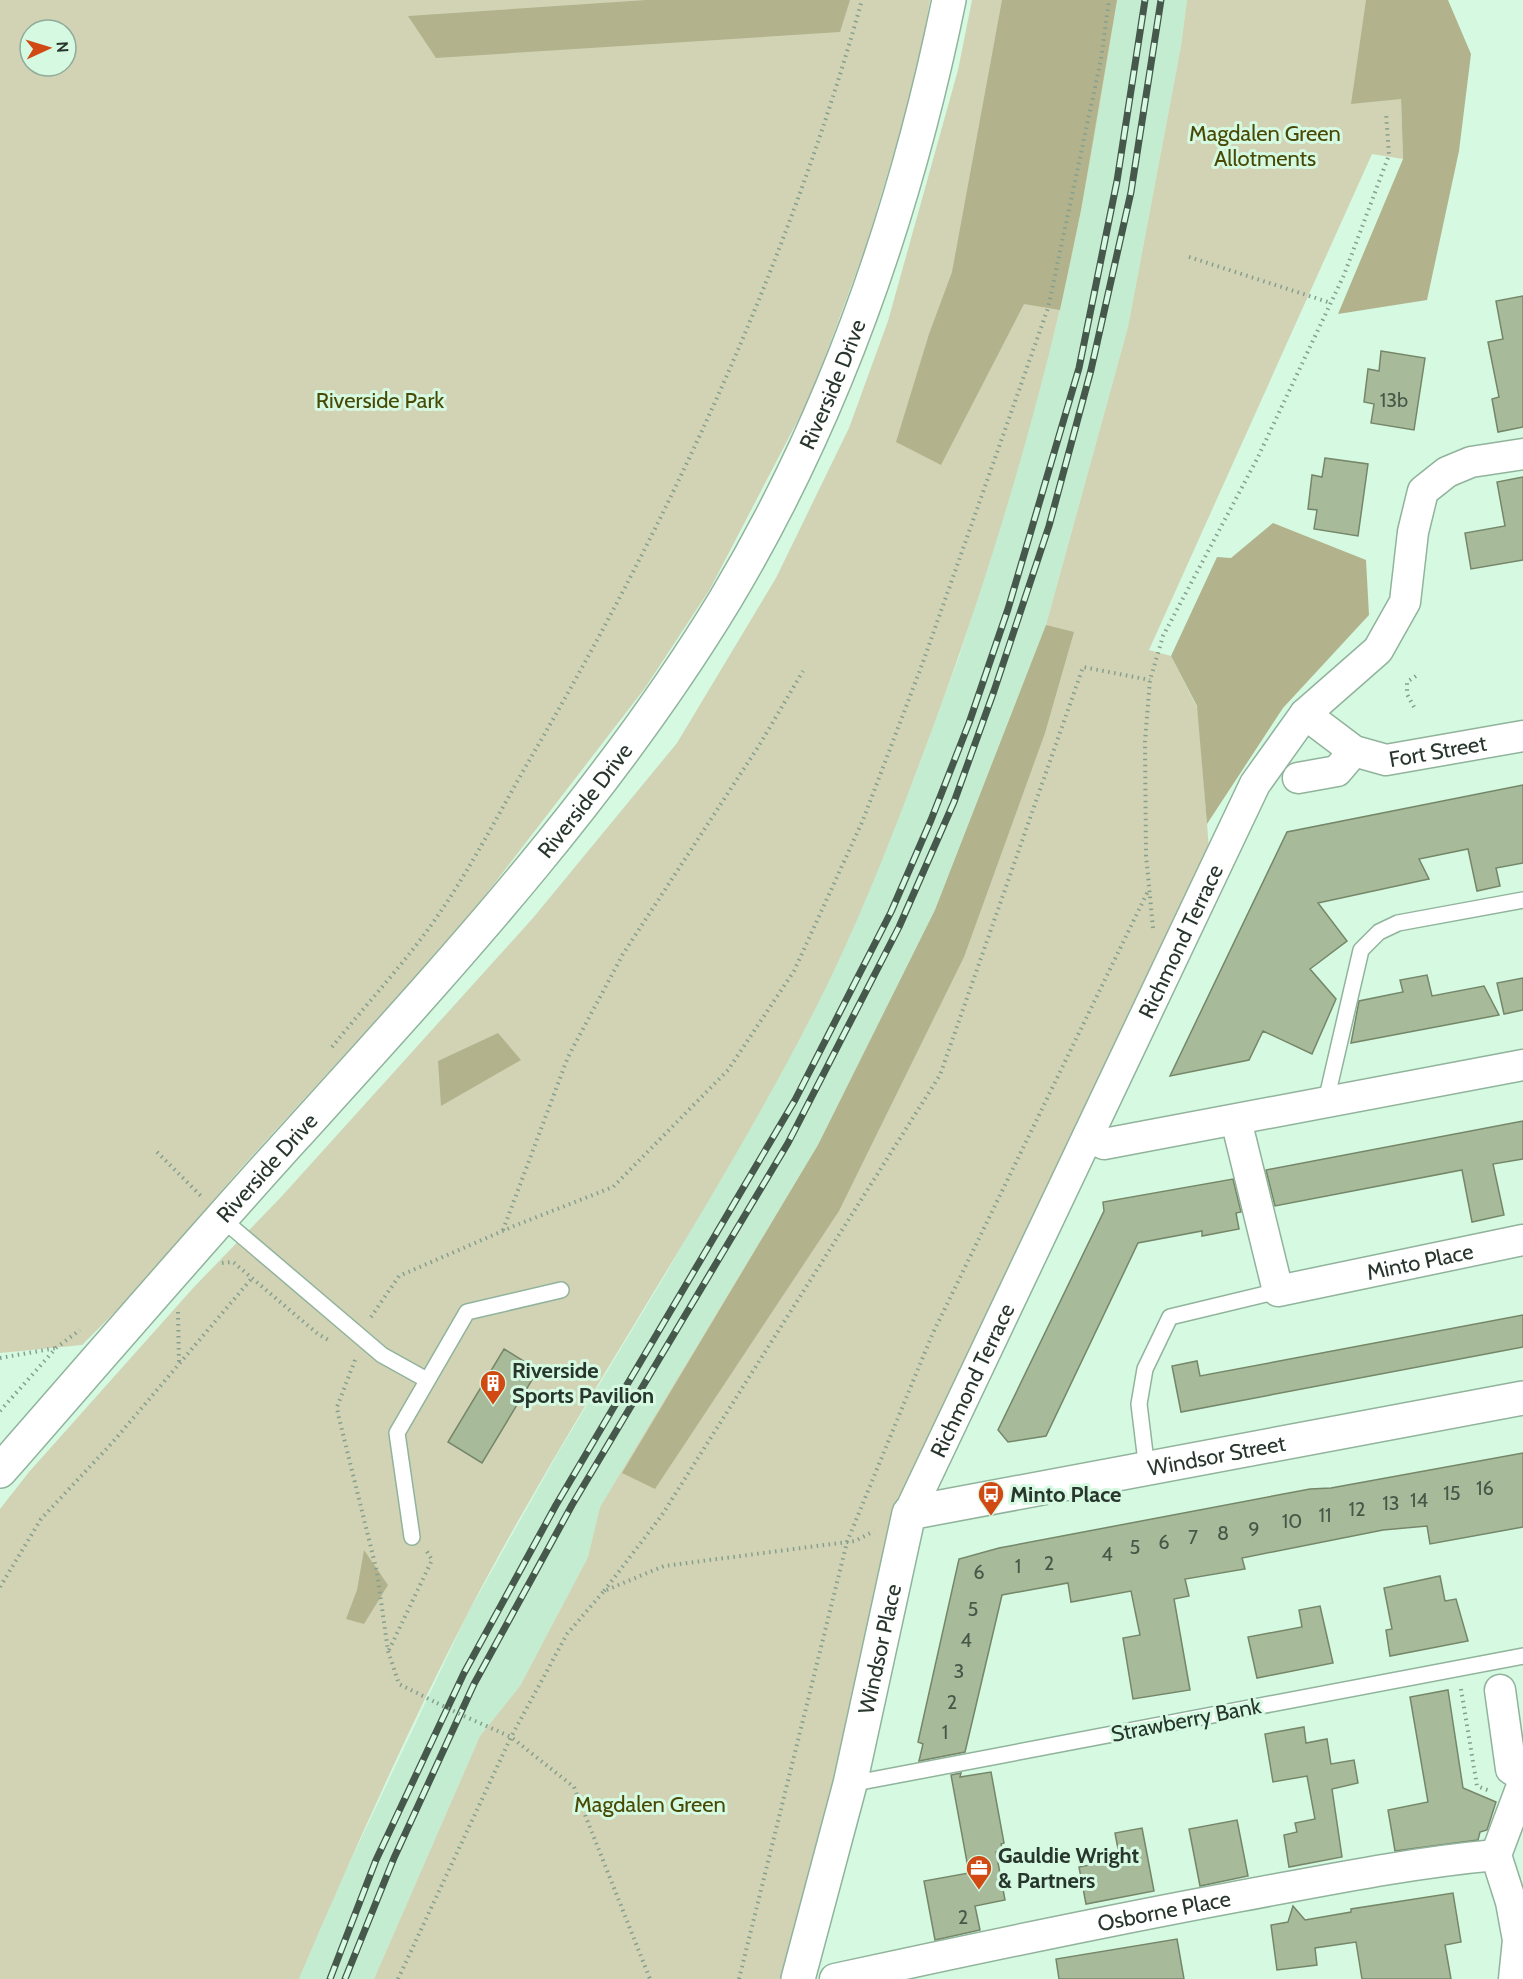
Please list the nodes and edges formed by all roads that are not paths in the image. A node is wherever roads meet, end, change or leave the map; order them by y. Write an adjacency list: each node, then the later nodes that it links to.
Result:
1 (949, 0): 12 (main road, Riverside Drive)
2 (1523, 454): 3 (street, Richmond Terrace)
3 (1305, 714): 5 (street, Fort Street); 11 (street, Richmond Terrace)
4 (1523, 736): 5 (street, Fort Street)
5 (1354, 751): 6 (street)
6 (1298, 777)
7 (1523, 900): 9 (lane)
8 (1523, 1065): 9 (street)
9 (1326, 1101): 10 (street)
10 (1236, 1120): 11 (street); 15 (street)
11 (1088, 1136): 20 (street, Richmond Terrace)
12 (207, 1203): 16 (lane); 19 (main road, Riverside Drive)
13 (1523, 1240): 15 (street, Minto Place)
14 (561, 1290): 16 (lane)
15 (1278, 1291): 18 (lane)
16 (427, 1380): 21 (lane)
17 (1523, 1398): 18 (main road, Windsor Street)
18 (1147, 1470): 20 (main road, Windsor Street)
19 (0, 1472)
20 (909, 1513): 26 (main road, Windsor Place)
21 (412, 1537)
22 (1523, 1656): 26 (lane, Strawberry Bank)
23 (1485, 1688): 24 (street)
24 (1523, 1776)
25 (1523, 1782): 27 (street)
26 (850, 1784): 28 (main road, Windsor Place)
27 (1496, 1855): 29 (street, Osborne Place); 30 (street)
28 (798, 1979)
29 (835, 1979)
30 (1514, 1979)

